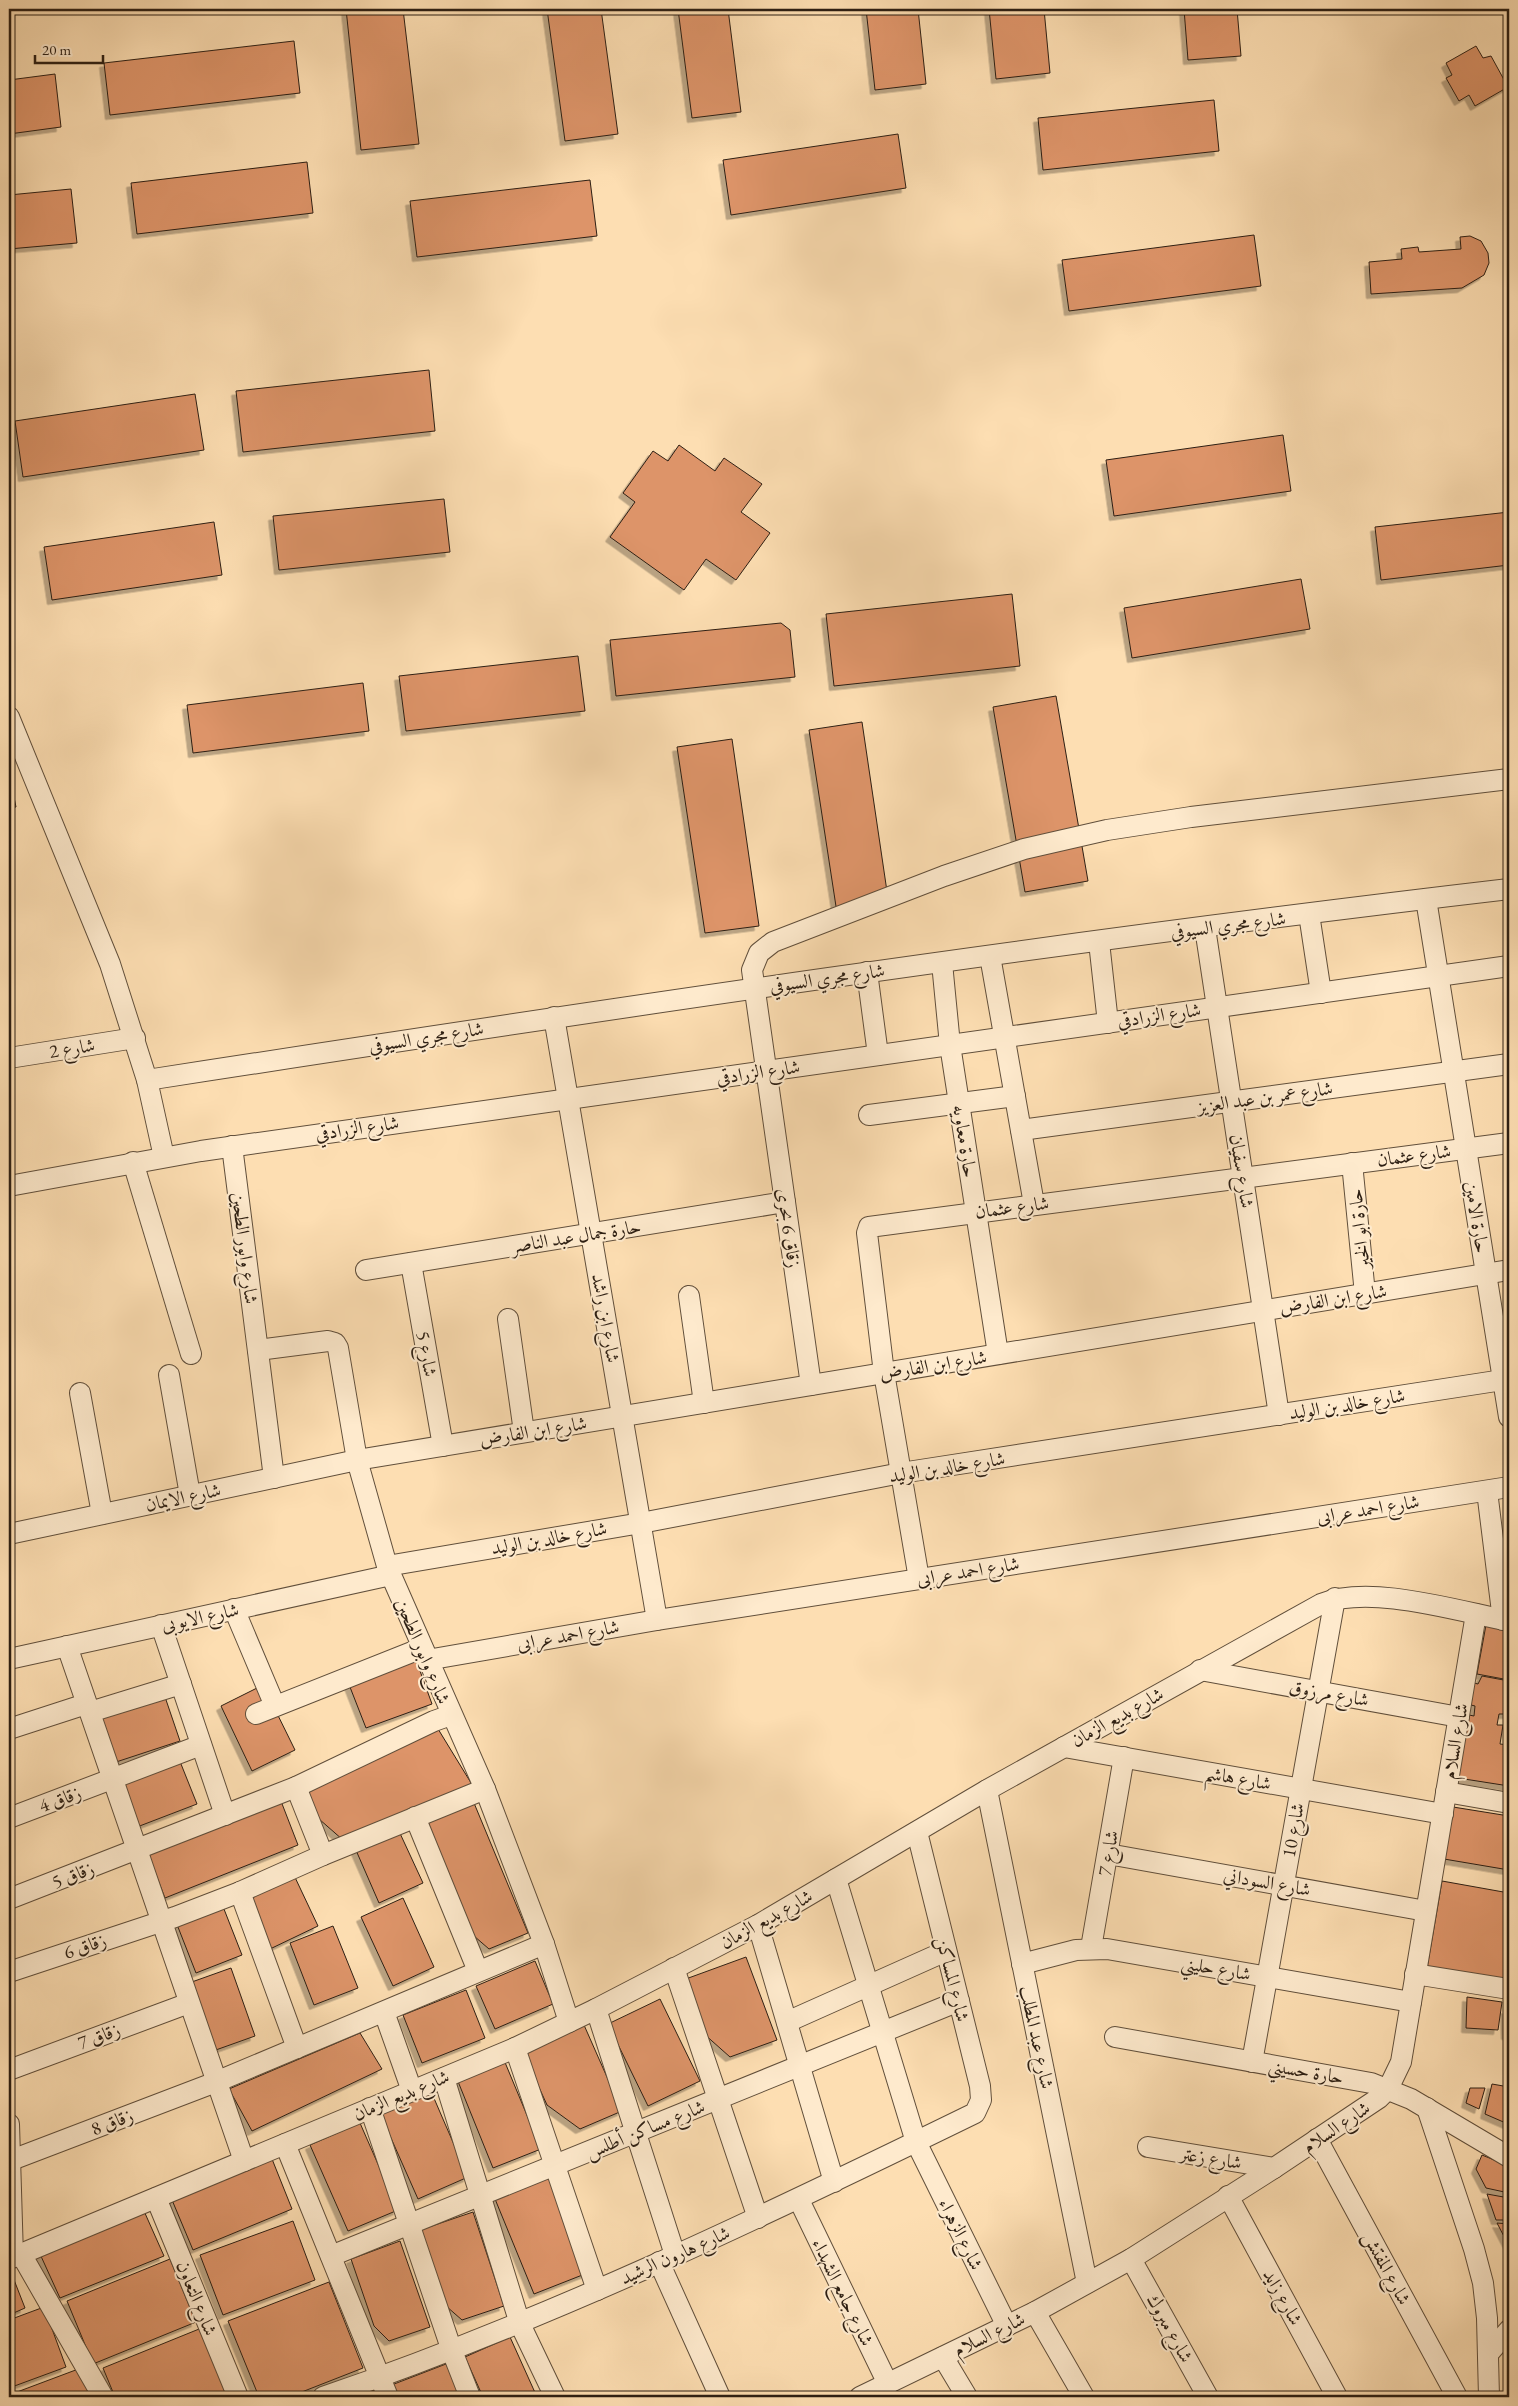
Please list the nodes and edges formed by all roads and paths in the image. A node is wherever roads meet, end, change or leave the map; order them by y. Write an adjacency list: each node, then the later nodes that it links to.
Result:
1 (9, 717): 19 (street)
2 (1509, 779): 13 (street, زقاق 6 بحرى)
3 (1509, 889): 4 (street, شارع مجري السيوفي)
4 (1426, 899): 5 (street, شارع مجري السيوفي); 12 (street, حارة الامين)
5 (1309, 914): 6 (street, شارع مجري السيوفي); 14 (street)
6 (1205, 928): 7 (street, شارع مجري السيوفي); 15 (street, شارع سفيان)
7 (1100, 942): 8 (street, شارع مجري السيوفي); 17 (street)
8 (990, 956): 9 (street, شارع مجري السيوفي); 18 (street)
9 (942, 963): 11 (street, شارع مجري السيوفي); 20 (street, حارة معاويه)
10 (1509, 966): 12 (street, شارع الزرادقي)
11 (867, 972): 13 (street, شارع مجري السيوفي); 21 (street)
12 (1437, 976): 14 (street, شارع الزرادقي); 25 (street, حارة الامين)
13 (755, 988): 16 (street, شارع مجري السيوفي); 24 (street, زقاق 6 بحرى)
14 (1321, 993): 15 (street, شارع الزرادقي)
15 (1217, 1007): 17 (street, شارع الزرادقي); 29 (street, شارع سفيان)
16 (554, 1017): 26 (street, شارع مجري السيوفي); 28 (street, شارع ابن راشد)
17 (1108, 1023): 18 (street, شارع الزرادقي)
18 (1004, 1037): 20 (street, شارع الزرادقي); 27 (street)
19 (135, 1038): 22 (street, شارع 2); 26 (street)
20 (950, 1045): 21 (street, شارع الزرادقي); 30 (street, حارة معاويه)
21 (878, 1055): 24 (street, شارع الزرادقي)
22 (9, 1058)
23 (1509, 1064): 25 (street, شارع عمر بن عبد العزيز)
24 (767, 1071): 28 (street, شارع الزرادقي); 41 (street, زقاق 6 بحرى)
25 (1453, 1071): 29 (street, شارع عمر بن عبد العزيز); 35 (street, حارة الامين)
26 (147, 1080): 36 (street)
27 (1015, 1096): 30 (street); 32 (street)
28 (568, 1099): 34 (street, شارع الزرادقي); 44 (street, شارع ابن راشد)
29 (1231, 1101): 32 (street, شارع عمر بن عبد العزيز); 39 (street, شارع سفيان)
30 (959, 1103): 31 (street); 43 (street, حارة معاويه)
31 (869, 1115)
32 (1021, 1130): 42 (street)
33 (1509, 1143): 35 (street, شارع عثمان)
34 (232, 1146): 36 (street, شارع الزرادقي); 53 (street, شارع وابور الطحين)
35 (1466, 1148): 38 (street, شارع عثمان); 48 (street, حارة الامين)
36 (164, 1157): 37 (street, شارع الزرادقي)
37 (133, 1162): 40 (street, شارع الزرادقي); 54 (street)
38 (1352, 1163): 39 (street, شارع عثمان); 49 (street, حارة ابو الخير)
39 (1243, 1177): 42 (street, شارع عثمان); 51 (street, شارع سفيان)
40 (9, 1186)
41 (785, 1202): 44 (street, حارة جمال عبد الناصر); 59 (street, زقاق 6 بحرى)
42 (1034, 1204): 43 (street, شارع عثمان)
43 (976, 1211): 55 (street, حارة معاويه); 56 (street, شارع عثمان)
44 (592, 1234): 45 (street, حارة جمال عبد الناصر); 63 (street, شارع ابن راشد)
45 (411, 1263): 46 (street, حارة جمال عبد الناصر); 66 (street, شارع 5)
46 (366, 1270)
47 (1509, 1270): 48 (street, شارع ابن الفارض)
48 (1486, 1274): 49 (street, شارع ابن الفارض); 58 (street, حارة الامين)
49 (1365, 1294): 51 (street, شارع ابن الفارض)
50 (689, 1296): 61 (street)
51 (1263, 1311): 55 (street, شارع ابن الفارض); 62 (street, شارع سفيان)
52 (508, 1319): 65 (street)
53 (258, 1350): 67 (street, شارع وابور الطحين); 69 (street, شارع وابور الطحين)
54 (191, 1354)
55 (998, 1354): 56 (street, شارع ابن الفارض)
56 (884, 1373): 59 (street, شارع ابن الفارض); 68 (street, شارع عثمان)
57 (169, 1375): 72 (street)
58 (1506, 1379): 62 (street, شارع خالد بن الوليد); 64 (street, حارة الامين)
59 (811, 1385): 61 (street, شارع ابن الفارض)
60 (80, 1393): 73 (street)
61 (704, 1403): 63 (street, شارع ابن الفارض)
62 (1279, 1415): 68 (street, شارع خالد بن الوليد)
63 (623, 1416): 65 (street, شارع ابن الفارض); 74 (street, شارع ابن راشد)
64 (1509, 1417)
65 (524, 1432): 66 (street, شارع ابن الفارض)
66 (442, 1446): 67 (street, شارع ابن الفارض)
67 (357, 1460): 69 (street, شارع الايمان); 77 (street, شارع وابور الطحين)
68 (901, 1473): 74 (street, شارع خالد بن الوليد); 78 (street, شارع عثمان)
69 (274, 1478): 72 (street, شارع الايمان)
70 (1509, 1487): 71 (street, شارع احمد عرابى)
71 (1487, 1491): 76 (street); 78 (street, شارع احمد عرابى)
72 (190, 1495): 73 (street, شارع الايمان)
73 (102, 1514): 75 (street, شارع الايمان)
74 (641, 1523): 77 (street, شارع خالد بن الوليد); 82 (street, شارع ابن راشد)
75 (9, 1534)
76 (1501, 1543): 83 (street)
77 (389, 1570): 80 (street, شارع الايوبى); 86 (street, شارع وابور الطحين)
78 (919, 1579): 82 (street, شارع احمد عرابى)
79 (1335, 1598): 81 (street, شارع بديع الزمان); 88 (street, شارع بديع الزمان); 90 (street, شارع 10)
80 (234, 1609): 84 (street, شارع الايوبى); 91 (street)
81 (1476, 1614): 83 (street, شارع بديع الزمان); 95 (street, شارع السلام)
82 (657, 1620): 86 (street, شارع احمد عرابى)
83 (1506, 1620)
84 (161, 1625): 85 (street, شارع الايوبى); 89 (street)
85 (67, 1646): 87 (street, شارع الايوبى); 92 (street)
86 (424, 1654): 91 (street, شارع احمد عرابى); 94 (street, شارع وابور الطحين)
87 (9, 1658)
88 (1200, 1670): 90 (street, شارع مرزوق); 98 (street, شارع بديع الزمان)
89 (181, 1684): 92 (street); 97 (street)
90 (1318, 1691): 95 (street, شارع مرزوق); 103 (street, شارع 10)
91 (275, 1706): 93 (street, شارع احمد عرابى)
92 (88, 1708): 96 (street); 100 (street)
93 (256, 1714)
94 (451, 1715): 101 (street, زقاق 5); 102 (street, شارع وابور الطحين)
95 (1459, 1717): 105 (street, شارع السلام)
96 (9, 1729)
97 (201, 1745): 100 (street, زقاق 4); 108 (street)
98 (1064, 1747): 99 (street, شارع هاشم); 104 (street, شارع بديع الزمان)
99 (1124, 1757): 103 (street, شارع هاشم); 113 (street, شارع 7)
100 (112, 1780): 110 (street, زقاق 4); 112 (street)
101 (296, 1787): 108 (street, زقاق 5); 114 (street)
102 (485, 1789): 109 (street, زقاق 6); 122 (street, شارع وابور الطحين)
103 (1301, 1789): 107 (street, شارع هاشم); 116 (street, شارع 10)
104 (986, 1790): 111 (street, شارع بديع الزمان); 125 (street, شارع عبد المطلب)
105 (1446, 1792): 106 (street); 107 (street, شارع السلام)
106 (1509, 1803)
107 (1443, 1814): 119 (street, شارع السلام)
108 (225, 1815): 112 (street, زقاق 5)
109 (415, 1817): 114 (street, زقاق 6); 127 (street)
110 (9, 1818)
111 (917, 1832): 115 (street, شارع بديع الزمان); 124 (street, شارع المساكن)
112 (137, 1850): 118 (street, زقاق 5); 120 (street)
113 (1108, 1854): 116 (street, شارع السوداني); 123 (street, شارع 7)
114 (323, 1855): 117 (street, زقاق 6)
115 (836, 1879): 121 (street, شارع بديع الزمان); 131 (street, شارع الزهراء)
116 (1283, 1885): 119 (street, شارع السوداني); 130 (street, شارع 10)
117 (240, 1892): 120 (street, زقاق 6); 142 (street)
118 (9, 1899)
119 (1426, 1911): 129 (street, شارع السلام)
120 (161, 1921): 128 (street, زقاق 6); 135 (street)
121 (758, 1925): 126 (street, شارع بديع الزمان); 139 (street)
122 (544, 1944): 127 (street, زقاق 8); 138 (street, شارع وابور الطحين)
123 (1091, 1948): 125 (street, شارع حليني); 130 (street, شارع حليني)
124 (946, 1951): 131 (street); 133 (street, شارع المساكن)
125 (1022, 1964): 177 (street, شارع عبد المطلب)
126 (674, 1968): 136 (street, شارع بديع الزمان); 151 (street)
127 (478, 1971): 137 (street, زقاق 8)
128 (9, 1972)
129 (1415, 1974): 132 (street); 134 (street, شارع السلام)
130 (1267, 1977): 134 (street, شارع حليني); 144 (street, شارع 10)
131 (869, 1985): 139 (street); 140 (street, شارع الزهراء)
132 (1509, 1989)
133 (959, 2001): 140 (street, شارع مساكن أطلس); 154 (street, شارع المساكن)
134 (1411, 2002): 149 (street, شارع السلام)
135 (189, 2003): 146 (street, زقاق 7); 148 (street)
136 (596, 2008): 138 (street, شارع بديع الزمان); 156 (street)
137 (384, 2012): 142 (street, زقاق 8); 150 (street)
138 (569, 2022): 143 (street, شارع بديع الزمان)
139 (787, 2022): 145 (street)
140 (883, 2032): 145 (street, شارع مساكن أطلس); 158 (street, شارع الزهراء)
141 (1116, 2037): 144 (street, حارة حسيني)
142 (297, 2048): 148 (street, زقاق 8)
143 (515, 2048): 147 (street, شارع بديع الزمان); 164 (street)
144 (1252, 2062): 149 (street, حارة حسيني)
145 (799, 2066): 151 (street, شارع مساكن أطلس); 166 (street)
146 (9, 2070)
147 (444, 2078): 150 (street, شارع بديع الزمان); 167 (street)
148 (216, 2082): 162 (street, زقاق 8); 163 (street)
149 (1388, 2089): 153 (street, حارة حسيني); 157 (street, شارع السلام)
150 (412, 2091): 152 (street, شارع بديع الزمان)
151 (718, 2099): 156 (street, شارع مساكن أطلس); 171 (street)
152 (370, 2108): 159 (street, شارع بديع الزمان); 172 (street)
153 (1427, 2108): 161 (street, حارة حسيني); 184 (street)
154 (963, 2119): 158 (street, شارع هارون الرشيد)
155 (9, 2124): 162 (street)
156 (636, 2132): 164 (street, شارع مساكن أطلس); 176 (street)
157 (1317, 2139): 165 (street, شارع السلام); 199 (street, شارع المفتش)
158 (916, 2142): 166 (street, شارع هارون الرشيد); 181 (street, شارع الزهراء)
159 (285, 2144): 163 (street, شارع بديع الزمان); 173 (street)
160 (1148, 2147): 165 (street, شارع زعتر)
161 (1509, 2157)
162 (9, 2161): 174 (street)
163 (244, 2161): 169 (street, شارع بديع الزمان)
164 (555, 2165): 167 (street, شارع مساكن أطلس); 178 (street)
165 (1274, 2168): 168 (street, شارع السلام)
166 (834, 2182): 170 (street, شارع هارون الرشيد)
167 (481, 2195): 172 (street, شارع مساكن أطلس); 180 (street)
168 (1228, 2196): 175 (street, شارع السلام); 198 (street, شارع زايد)
169 (156, 2198): 174 (street, شارع بديع الزمان); 189 (street, شارع التعاون)
170 (799, 2200): 171 (street, شارع هارون الرشيد); 187 (street, شارع جامع الشهداء)
171 (758, 2218): 176 (street, شارع هارون الرشيد)
172 (409, 2224): 173 (street, شارع مساكن أطلس); 183 (street)
173 (331, 2256): 186 (street)
174 (14, 2257): 188 (street)
175 (1131, 2258): 177 (street, شارع السلام); 197 (street, شارع مبروك)
176 (667, 2259): 178 (street, شارع هارون الرشيد); 194 (street)
177 (1087, 2283): 179 (street, شارع السلام)
178 (597, 2290): 180 (street, شارع هارون الرشيد)
179 (1035, 2312): 181 (street, شارع السلام); 196 (street)
180 (520, 2324): 183 (street, شارع هارون الرشيد); 193 (street)
181 (1007, 2326): 185 (street, شارع السلام)
182 (1509, 2330): 184 (street)
183 (452, 2351): 186 (street, شارع هارون الرشيد); 192 (street)
184 (1488, 2354): 200 (street)
185 (942, 2357): 187 (street, شارع السلام); 195 (street)
186 (380, 2378): 190 (street); 191 (street)
187 (873, 2393)
188 (103, 2397)
189 (238, 2397)
190 (324, 2397)
191 (388, 2397)
192 (470, 2397)
193 (555, 2397)
194 (720, 2397)
195 (967, 2397)
196 (1084, 2397)
197 (1208, 2397)
198 (1337, 2397)
199 (1457, 2397)
200 (1489, 2397)

